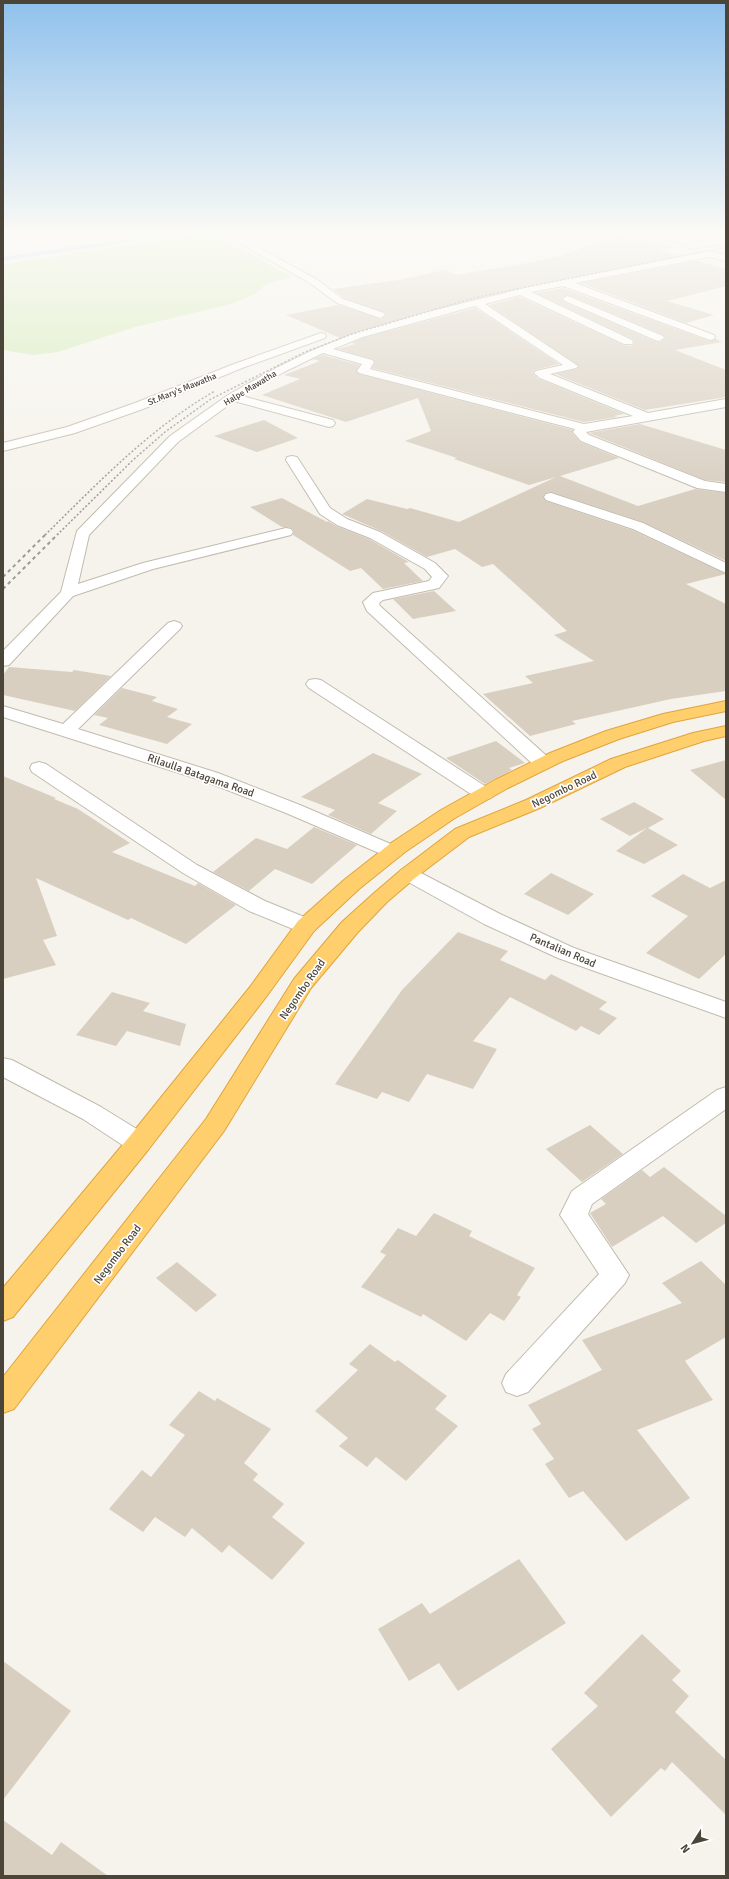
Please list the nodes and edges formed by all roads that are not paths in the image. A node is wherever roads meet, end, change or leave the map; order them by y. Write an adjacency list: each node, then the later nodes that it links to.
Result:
1 (408, 321): 10 (street, Halpe Mawatha)
2 (504, 321): 13 (street)
3 (583, 321): 9 (street)
4 (618, 321): 7 (street)
5 (665, 321): 8 (street)
6 (328, 334): 16 (street, St.Mary's Mawatha)
7 (658, 338)
8 (710, 338)
9 (628, 342)
10 (323, 350): 11 (street, Halpe Mawatha); 15 (street)
11 (232, 397): 14 (street); 22 (street, Halpe Mawatha)
12 (726, 403): 13 (street)
13 (644, 416): 15 (street)
14 (329, 423)
15 (584, 428): 18 (street)
16 (3, 447)
17 (292, 460): 30 (street)
18 (726, 488)
19 (551, 497): 21 (street)
20 (286, 532): 22 (street)
21 (726, 569)
22 (68, 593): 24 (street)
23 (174, 626): 28 (street)
24 (3, 661)
25 (315, 684): 32 (street)
26 (726, 706): 30 (highway)
27 (3, 711): 28 (street, Rilaulla Batagama Road)
28 (66, 730): 33 (street, Rilaulla Batagama Road)
29 (726, 731): 34 (highway, Negombo Road)
30 (543, 763): 32 (highway)
31 (39, 768): 35 (street)
32 (484, 794): 33 (highway)
33 (393, 852): 35 (highway)
34 (408, 874): 36 (street, Pantalian Road); 42 (highway, Negombo Road)
35 (306, 926): 39 (highway)
36 (726, 1010)
37 (3, 1066): 39 (street)
38 (726, 1096): 41 (street)
39 (139, 1143): 40 (highway)
40 (3, 1309)
41 (517, 1383)
42 (3, 1400)

